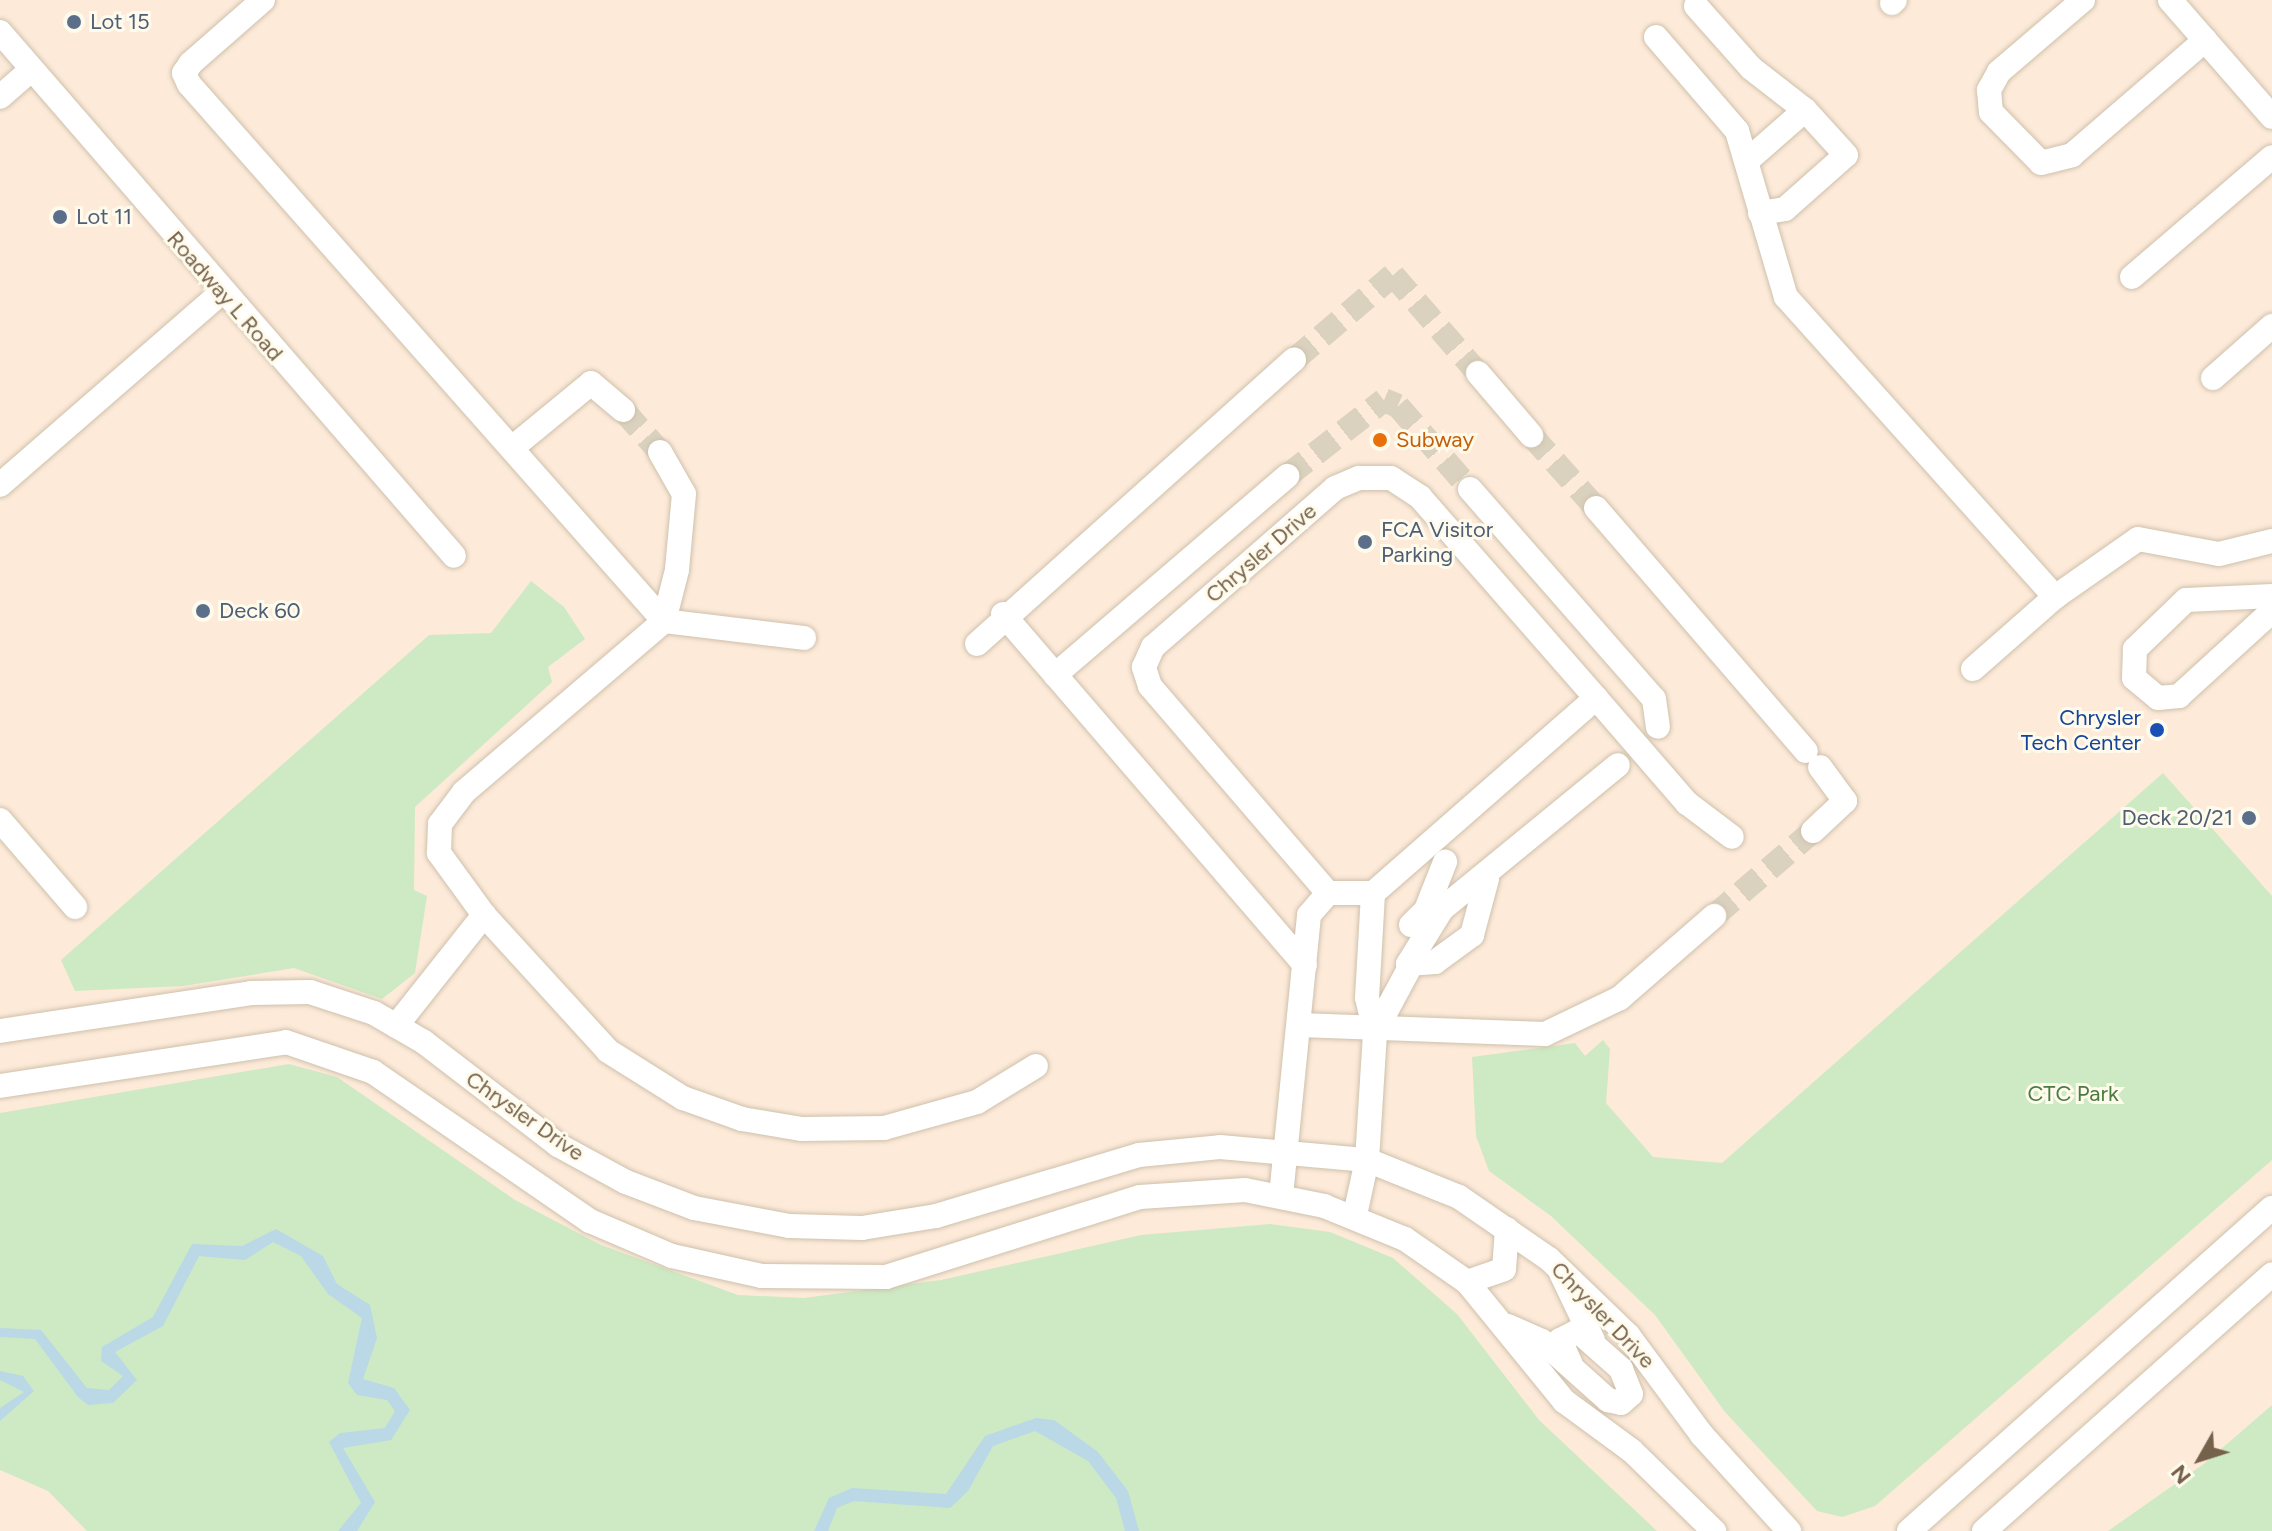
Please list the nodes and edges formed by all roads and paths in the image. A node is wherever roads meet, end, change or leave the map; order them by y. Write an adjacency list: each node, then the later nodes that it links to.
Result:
1 (263, 0): 23 (street)
2 (2083, 0): 7 (street)
3 (2170, 0): 7 (street)
4 (1696, 6): 10 (street)
5 (0, 32): 8 (street, Roadway L Road)
6 (1656, 37): 13 (street)
7 (2205, 40): 11 (street)
8 (31, 70): 9 (street); 16 (street, Roadway L Road)
9 (0, 97)
10 (1805, 110): 13 (street); 14 (street)
11 (2272, 117)
12 (2272, 157): 15 (street)
13 (1747, 161): 14 (street)
14 (1760, 213): 32 (street)
15 (2132, 277)
16 (221, 293): 26 (street); 30 (street, Roadway L Road)
17 (2272, 326): 20 (street)
18 (1294, 360): 34 (street)
19 (1478, 373): 22 (street)
20 (2213, 378)
21 (623, 410): 23 (street)
22 (1531, 435)
23 (512, 448): 35 (street)
24 (660, 452): 35 (street)
25 (1287, 476): 39 (street)
26 (0, 485)
27 (1470, 489): 41 (street)
28 (1596, 508): 44 (street)
29 (2272, 541): 32 (street)
30 (454, 556)
31 (2272, 596): 33 (street)
32 (2055, 597): 38 (street)
33 (2272, 611)
34 (1003, 614): 37 (street); 39 (street)
35 (664, 621): 36 (street); 51 (street)
36 (804, 638)
37 (977, 644)
38 (1973, 669)
39 (1055, 675): 53 (street)
40 (1596, 698): 45 (street, Chrysler Drive); 47 (street, Chrysler Drive); 48 (street)
41 (1658, 727)
42 (1618, 765): 49 (street)
43 (0, 820): 50 (street)
44 (1813, 831)
45 (1732, 837)
46 (1445, 862): 54 (street)
47 (1328, 893): 48 (street); 53 (street)
48 (1373, 893): 58 (street)
49 (1482, 895): 54 (street); 54 (street)
50 (75, 907)
51 (484, 915): 56 (street); 59 (street)
52 (1714, 916): 58 (street)
53 (1305, 965): 55 (street)
54 (1402, 973): 58 (street)
55 (1300, 1025): 58 (street); 61 (street)
56 (396, 1026): 57 (street, Chrysler Drive); 61 (street, Chrysler Drive)
57 (0, 1031)
58 (1375, 1032): 62 (street)
59 (1036, 1066)
60 (0, 1086): 63 (street)
61 (1291, 1150): 62 (street, Chrysler Drive); 63 (street)
62 (1367, 1160): 65 (street); 66 (street, Chrysler Drive)
63 (1281, 1196): 65 (street)
64 (2272, 1208): 79 (street)
65 (1355, 1215): 69 (street)
66 (1507, 1229): 67 (street, Chrysler Drive); 69 (street)
67 (1560, 1269): 71 (street); 75 (street, Chrysler Drive)
68 (2272, 1274): 80 (street)
69 (1467, 1282): 70 (street)
70 (1507, 1326): 72 (street); 76 (street)
71 (1595, 1342): 72 (street); 73 (street)
72 (1571, 1365): 74 (street)
73 (1621, 1369): 74 (street); 75 (street)
74 (1597, 1393): 76 (street)
75 (1682, 1407): 78 (street, Chrysler Drive)
76 (1632, 1451): 77 (street)
77 (1714, 1531)
78 (1789, 1531)
79 (1909, 1531)
80 (1984, 1531)

